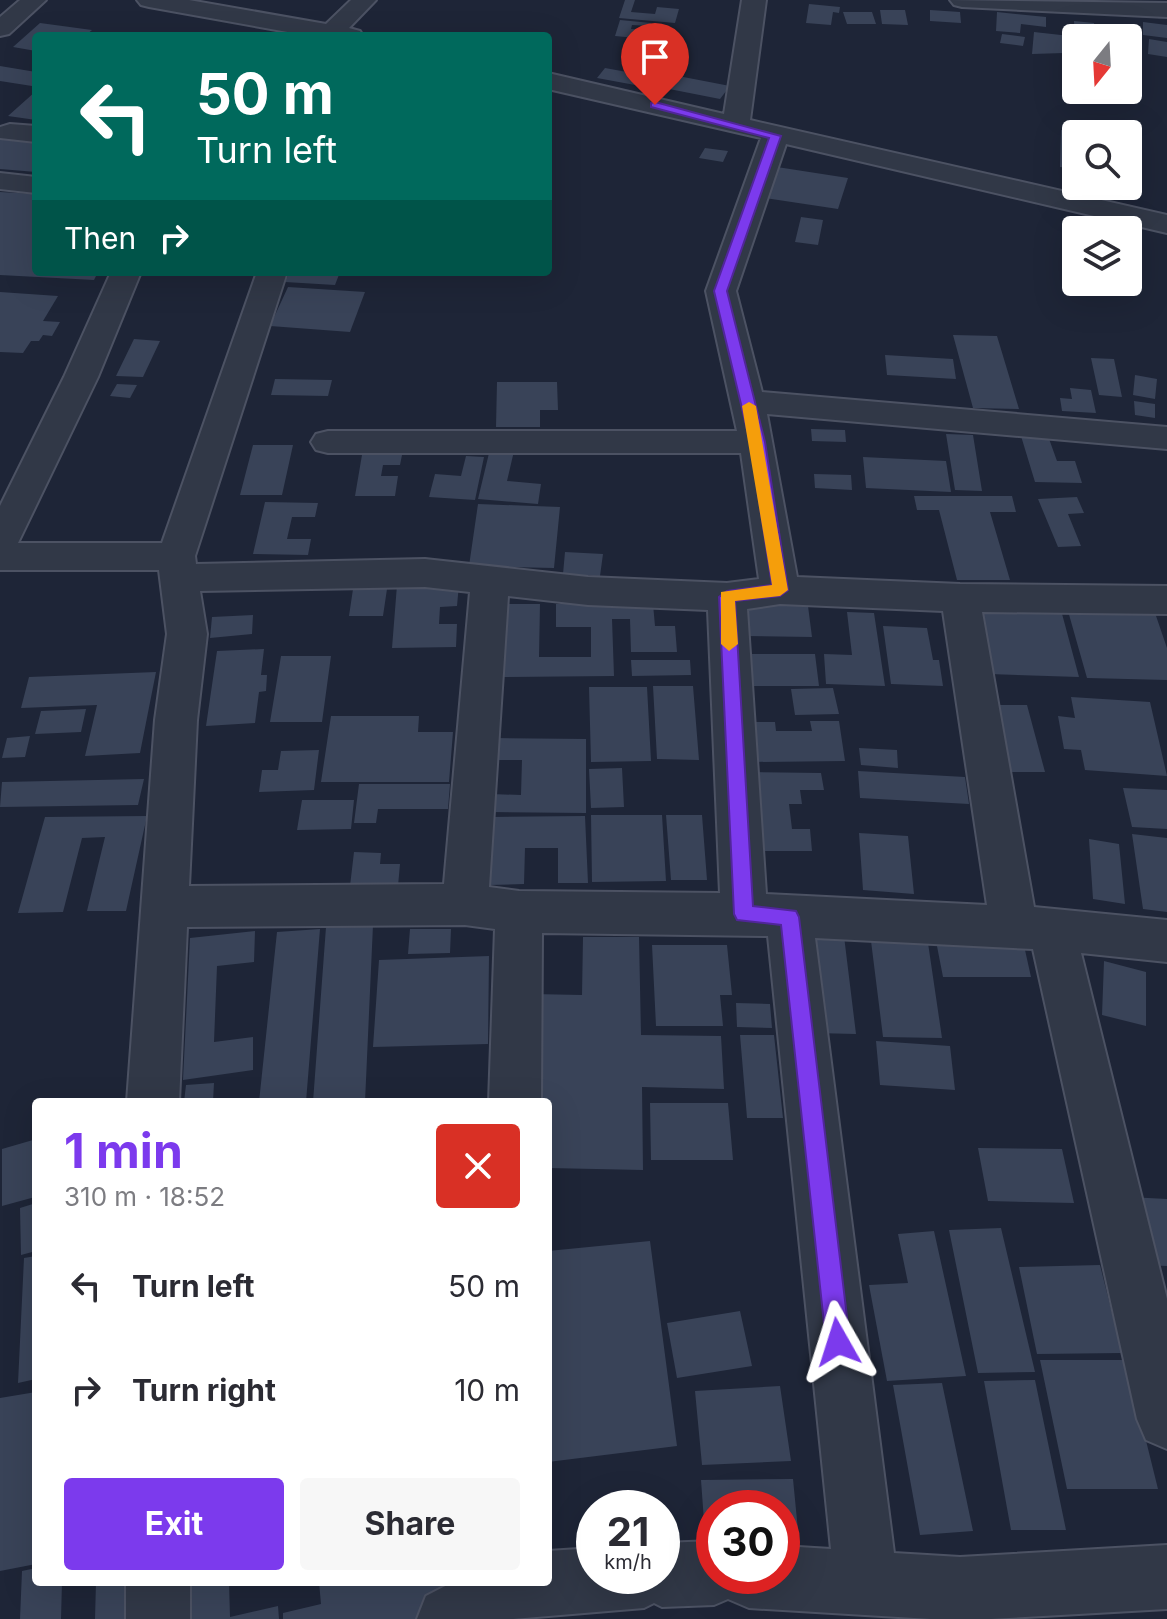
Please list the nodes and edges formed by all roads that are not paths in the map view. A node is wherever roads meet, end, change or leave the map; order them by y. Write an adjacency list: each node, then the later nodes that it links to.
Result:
1 (34, 0): 8 (street)
2 (149, 0): 6 (street)
3 (364, 0): 11 (street)
4 (754, 0): 13 (street)
5 (962, 0): 7 (street)
6 (181, 3): 9 (street)
7 (1167, 10)
8 (0, 29)
9 (274, 30): 10 (street)
10 (308, 32)
11 (343, 32)
12 (552, 82): 13 (street)
13 (736, 123): 14 (street)
14 (775, 136): 17 (street); 20 (street)
15 (0, 181): 16 (street)
16 (32, 185)
17 (1167, 224)
18 (124, 276): 24 (street)
19 (271, 276): 26 (street)
20 (749, 402): 21 (street); 23 (street)
21 (1167, 438)
22 (328, 442): 23 (street)
23 (757, 442): 28 (street)
24 (0, 543)
25 (0, 557): 26 (street)
26 (177, 567): 27 (street); 33 (street)
27 (490, 582): 29 (street); 32 (street)
28 (780, 590): 29 (street); 30 (street)
29 (727, 597): 35 (street)
30 (960, 598): 31 (street); 36 (street)
31 (1167, 600)
32 (465, 904): 33 (street); 34 (street)
33 (165, 907): 38 (street)
34 (519, 912): 35 (street); 39 (street)
35 (766, 916): 36 (street); 45 (street)
36 (1033, 928): 37 (street); 40 (street)
37 (1167, 941)
38 (153, 1098)
39 (515, 1098)
40 (1167, 1419)
41 (1167, 1577): 48 (street)
42 (576, 1580): 44 (street)
43 (800, 1580): 45 (street)
44 (552, 1581)
45 (866, 1585): 48 (street)
46 (158, 1586): 49 (street)
47 (507, 1586): 50 (street)
48 (962, 1604)
49 (158, 1619)
50 (449, 1619)

